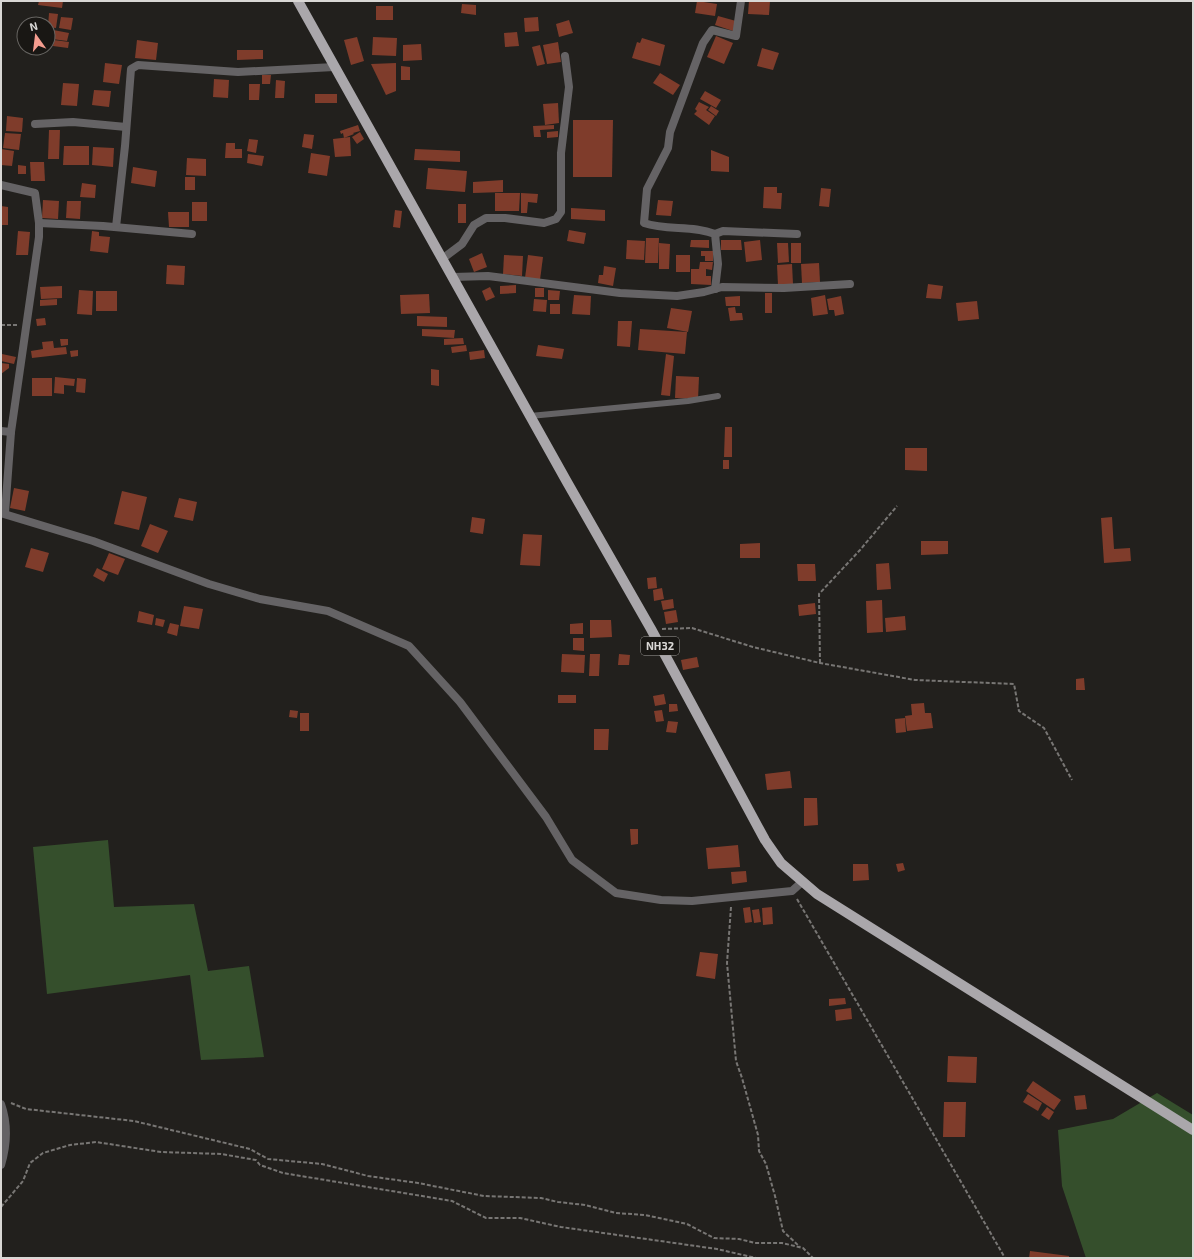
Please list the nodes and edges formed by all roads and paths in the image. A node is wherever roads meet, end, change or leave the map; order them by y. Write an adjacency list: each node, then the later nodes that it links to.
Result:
1 (298, 1): 4 (main road, NH32)
2 (741, 1): 11 (street)
3 (565, 56): 13 (street)
4 (334, 67): 6 (street); 13 (main road, NH32)
5 (35, 124): 6 (street)
6 (126, 127): 9 (street)
7 (1, 185): 8 (street)
8 (39, 223): 9 (street); 17 (street)
9 (116, 227): 10 (street)
10 (192, 234)
11 (715, 234): 12 (street); 16 (street)
12 (797, 234)
13 (442, 259): 14 (main road, NH32)
14 (453, 277): 16 (street); 20 (main road, NH32)
15 (850, 284): 16 (street)
16 (715, 289)
17 (26, 324): 18 (path); 22 (street)
18 (1, 325)
19 (718, 396): 20 (lane)
20 (530, 416): 25 (main road, NH32)
21 (1, 431): 22 (street)
22 (11, 432): 24 (street)
23 (897, 506): 26 (path)
24 (3, 513): 30 (street)
25 (651, 629): 26 (path); 28 (main road, NH32)
26 (820, 663): 27 (path)
27 (1072, 780)
28 (802, 882): 29 (street); 32 (main road, NH32)
29 (792, 891): 30 (street); 36 (path)
30 (732, 898): 35 (path)
31 (4, 1103): 33 (street); 35 (path)
32 (1193, 1130)
33 (1, 1165)
34 (1, 1206): 37 (path)
35 (800, 1248): 38 (path)
36 (1003, 1257)
37 (756, 1258)
38 (813, 1258)

